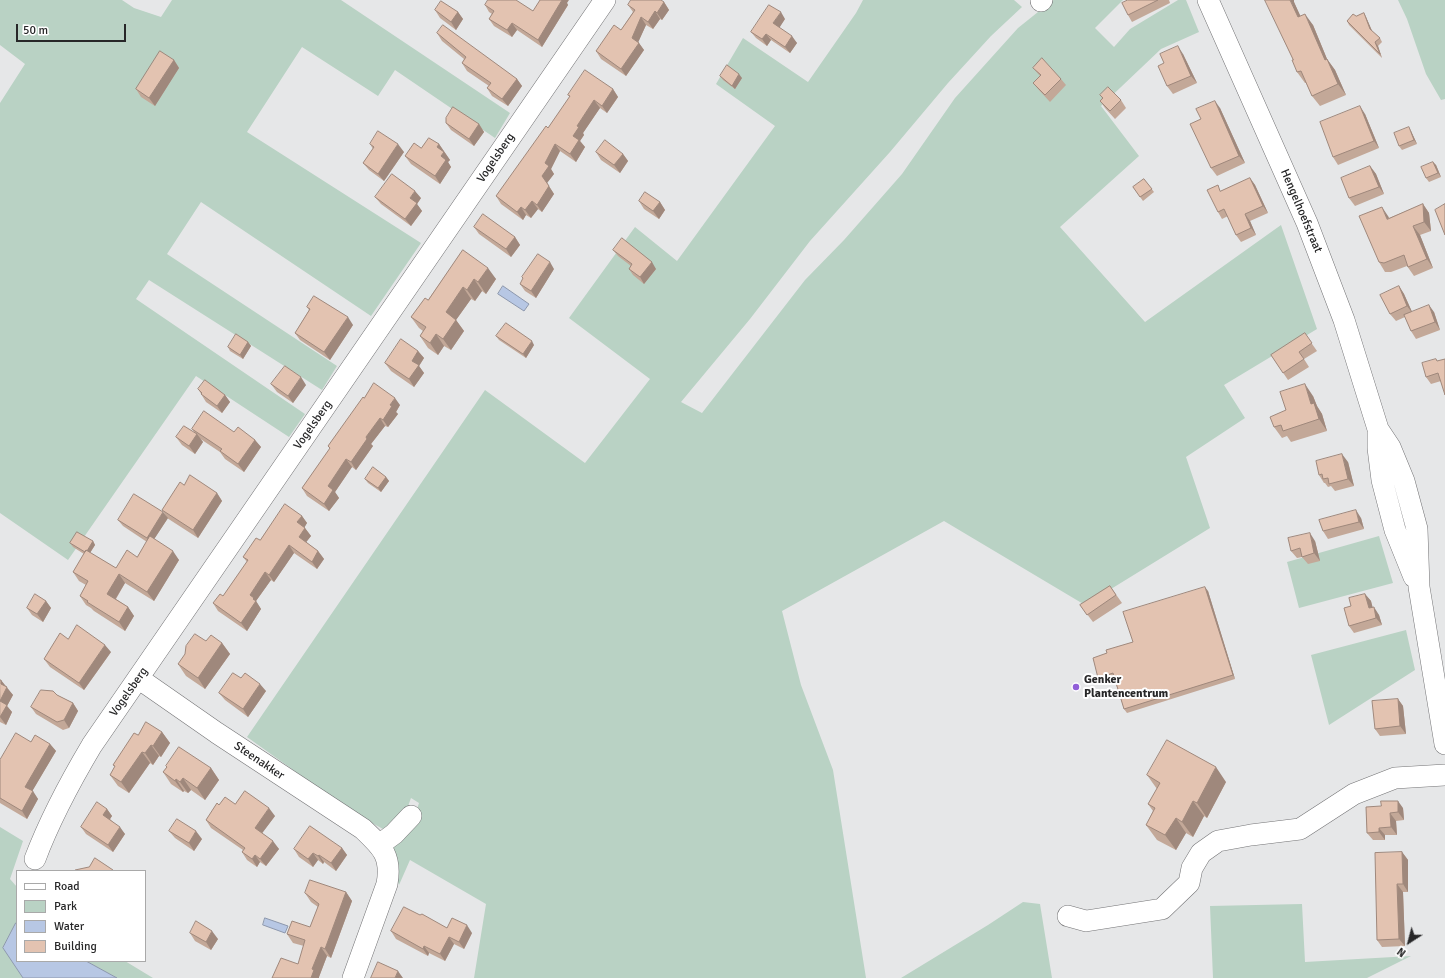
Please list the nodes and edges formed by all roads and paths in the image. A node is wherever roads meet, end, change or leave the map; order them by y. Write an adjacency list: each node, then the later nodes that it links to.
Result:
1 (605, 0): 3 (street, Vogelsberg)
2 (1208, 0): 4 (street, Hengelhoefstraat)
3 (138, 678): 7 (street, Steenakker); 8 (street, Vogelsberg)
4 (1445, 744)
5 (1445, 775): 9 (street)
6 (411, 816): 7 (street)
7 (379, 845): 10 (street, Steenakker)
8 (35, 859)
9 (1068, 916)
10 (353, 978)

